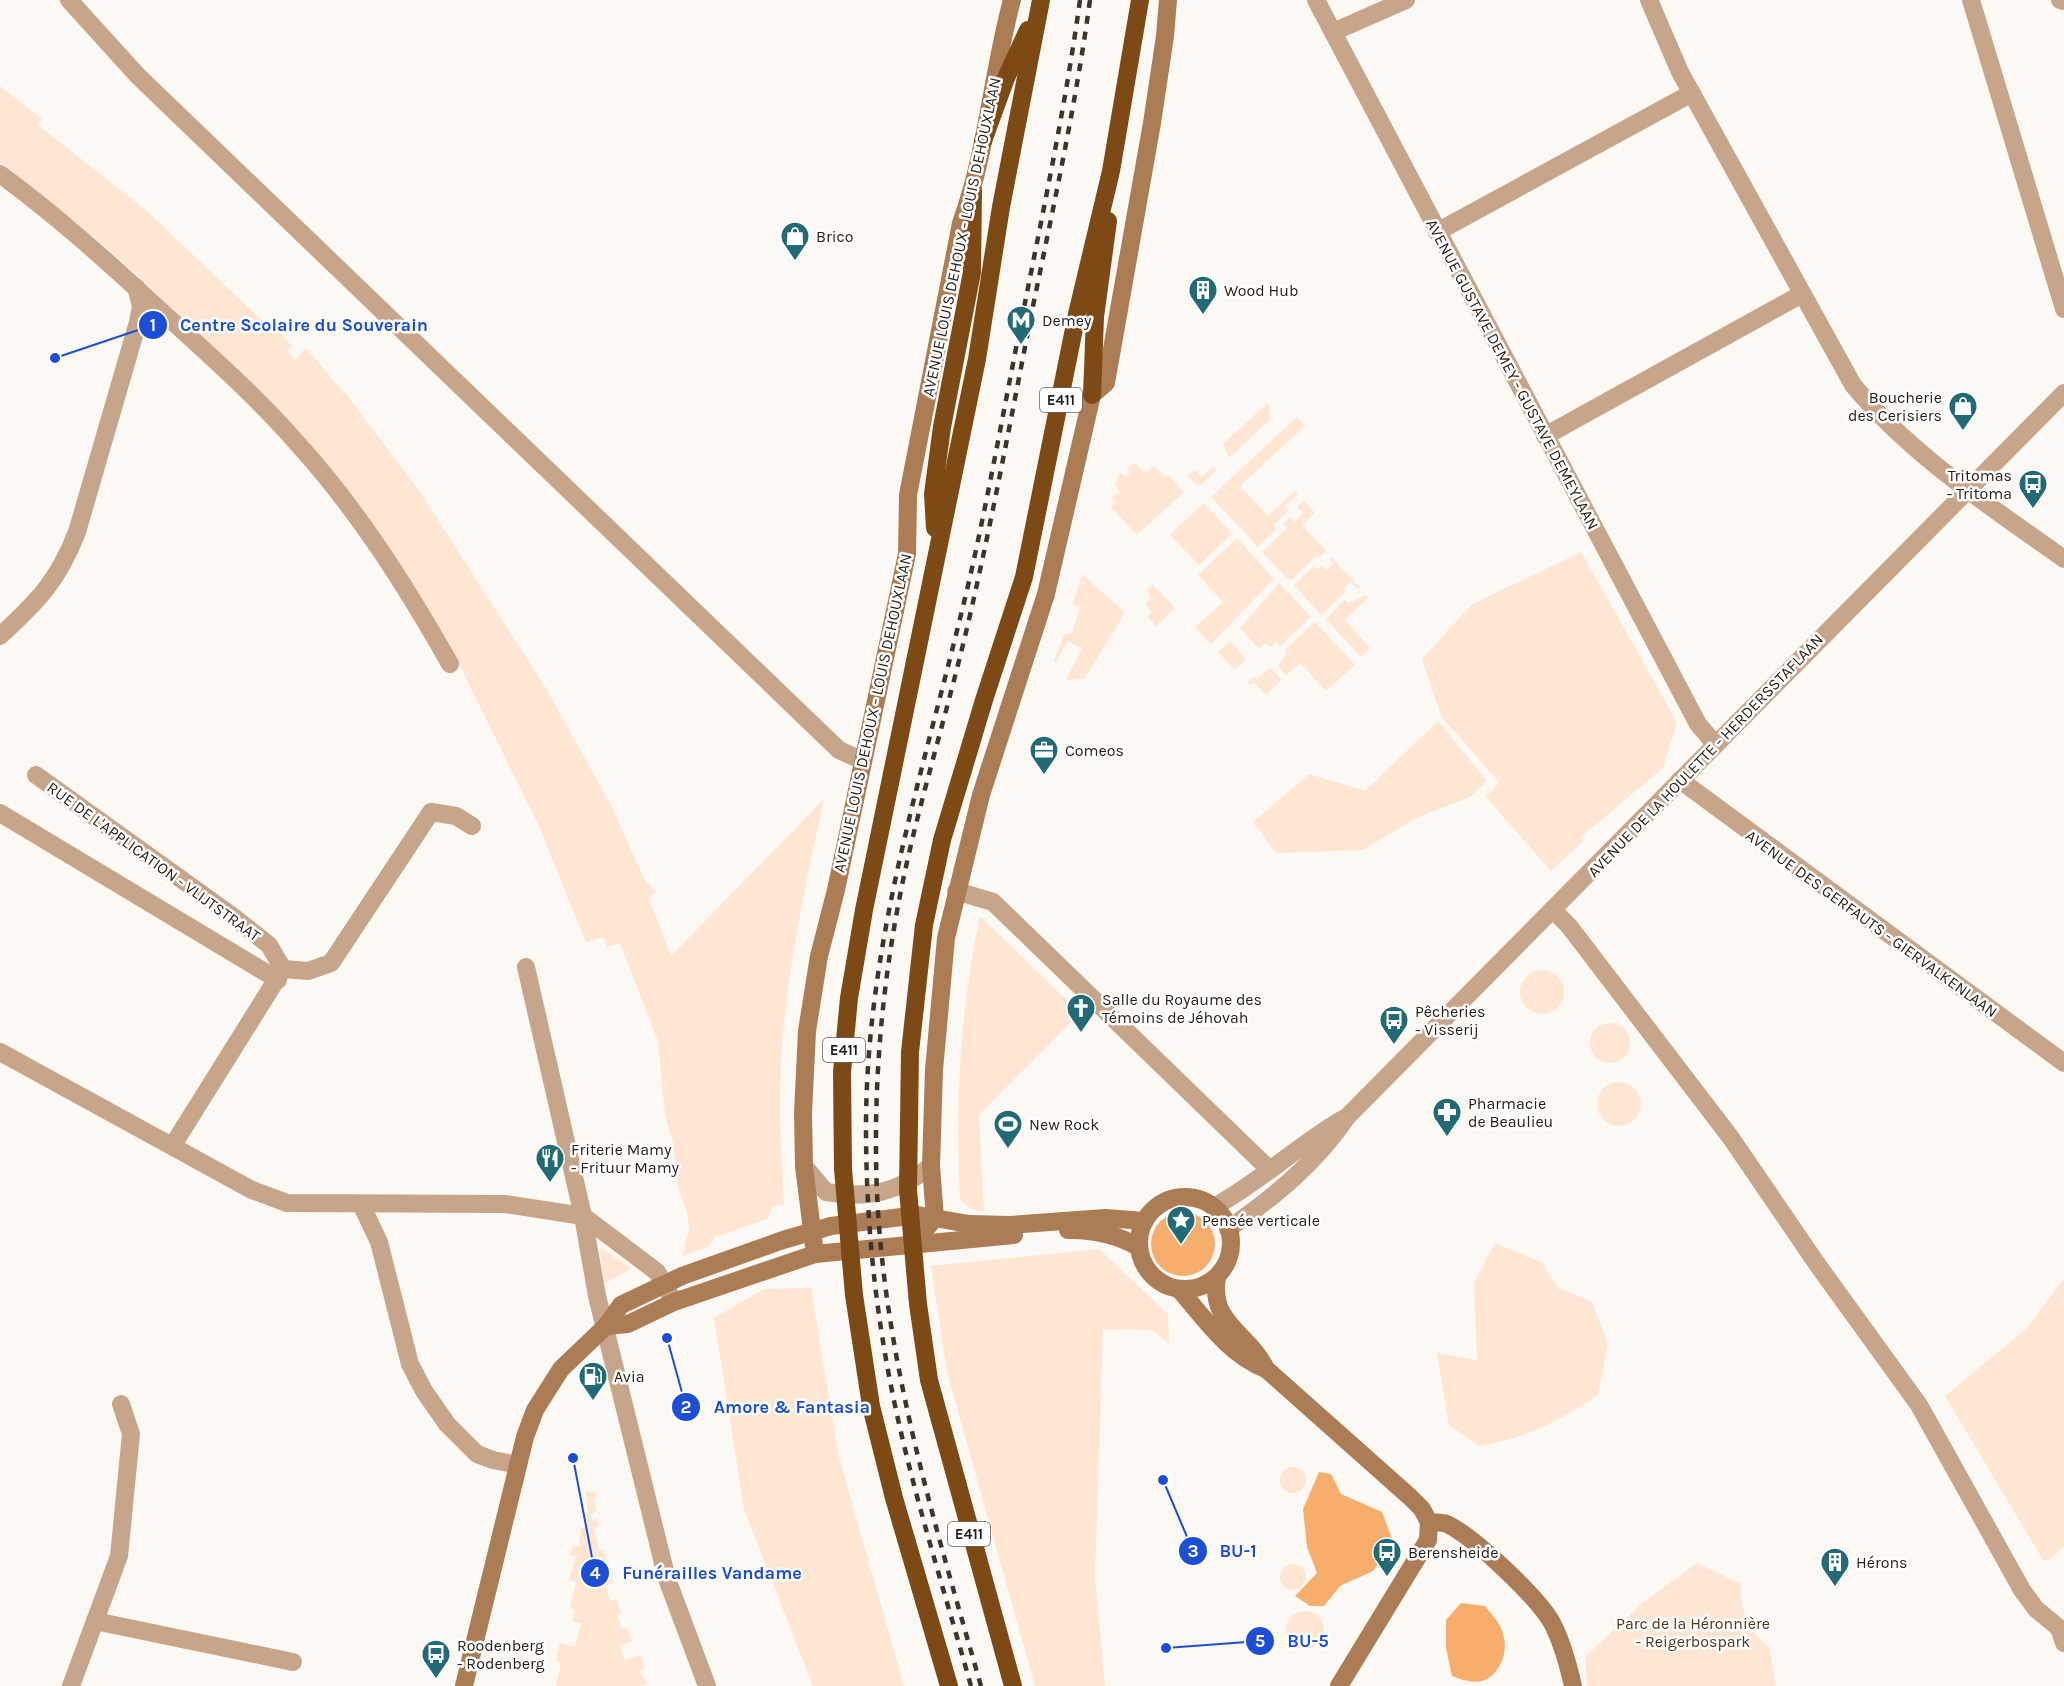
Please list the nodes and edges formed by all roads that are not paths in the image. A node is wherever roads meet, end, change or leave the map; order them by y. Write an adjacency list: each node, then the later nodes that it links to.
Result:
1 (69, 0): 29 (street)
2 (1012, 0): 12 (street, AVENUE LOUIS DEHOUX - LOUIS DEHOUXLAAN)
3 (1138, 0): 13 (highway, E411)
4 (1168, 0): 21 (street)
5 (1316, 0): 10 (street, AVENUE GUSTAVE DEMEY - GUSTAVE DEMEYLAAN)
6 (1406, 0): 10 (street)
7 (1649, 0): 11 (street)
8 (1971, 0): 19 (street)
9 (1040, 2): 12 (highway); 24 (highway, E411)
10 (1332, 32): 16 (street, AVENUE GUSTAVE DEMEY - GUSTAVE DEMEYLAAN)
11 (1692, 93): 16 (street); 18 (street)
12 (983, 141): 15 (street, AVENUE LOUIS DEHOUX - LOUIS DEHOUXLAAN)
13 (1112, 171): 21 (highway); 71 (highway, E411)
14 (0, 174): 17 (street)
15 (973, 191): 24 (highway); 29 (street, AVENUE LOUIS DEHOUX - LOUIS DEHOUXLAAN)
16 (1437, 232): 22 (street, AVENUE GUSTAVE DEMEY - GUSTAVE DEMEYLAAN)
17 (136, 287): 26 (street); 27 (street)
18 (1802, 294): 22 (street); 23 (street)
19 (2064, 309)
20 (2064, 393): 23 (street, AVENUE DE LA HOULETTE - HERDERSSTAFLAAN)
21 (1092, 395): 34 (street)
22 (1545, 436): 28 (street, AVENUE GUSTAVE DEMEY - GUSTAVE DEMEYLAAN)
23 (1968, 488): 25 (street); 28 (street, AVENUE DE LA HOULETTE - HERDERSSTAFLAAN)
24 (936, 552): 70 (highway, E411)
25 (2064, 559)
26 (0, 636)
27 (450, 664)
28 (1715, 744): 31 (street, AVENUE DE LA HOULETTE - HERDERSSTAFLAAN)
29 (863, 761): 42 (street, AVENUE LOUIS DEHOUX - LOUIS DEHOUXLAAN)
30 (36, 774): 37 (street, RUE DE L'APPLICATION - VLIJTSTRAAT)
31 (1680, 780): 35 (street, AVENUE DE LA HOULETTE - HERDERSSTAFLAAN); 39 (street, AVENUE DES GERFAUTS - GIERVALKENLAAN)
32 (0, 813): 37 (street, RUE DE L'APPLICATION - VLIJTSTRAAT)
33 (472, 826): 37 (street)
34 (956, 891): 43 (street); 44 (street)
35 (1553, 910): 40 (street, AVENUE DE LA HOULETTE - HERDERSSTAFLAAN); 65 (street)
36 (526, 967): 47 (street)
37 (281, 975): 41 (street)
38 (0, 1052): 41 (street)
39 (2064, 1064)
40 (1347, 1117): 44 (street, AVENUE DE LA HOULETTE - HERDERSSTAFLAAN); 50 (street, AVENUE DE LA HOULETTE - HERDERSSTAFLAAN)
41 (173, 1145): 45 (street)
42 (804, 1166): 43 (street); 51 (street, AVENUE LOUIS DEHOUX - LOUIS DEHOUXLAAN)
43 (931, 1166): 48 (street)
44 (1270, 1170): 46 (street, AVENUE DE LA HOULETTE - HERDERSSTAFLAAN)
45 (362, 1204): 47 (street); 62 (street)
46 (1214, 1207): 49 (street); 50 (street)
47 (584, 1216): 56 (street); 59 (street)
48 (934, 1218): 49 (street); 51 (street); 52 (street)
49 (1144, 1221): 53 (street)
50 (1228, 1228): 55 (street)
51 (812, 1230): 54 (street, AVENUE LOUIS DEHOUX - LOUIS DEHOUXLAAN); 56 (street)
52 (914, 1243): 53 (street); 54 (street)
53 (1138, 1247): 57 (street)
54 (815, 1254): 58 (street)
55 (1216, 1277): 57 (street); 60 (street)
56 (661, 1278): 58 (street); 59 (street)
57 (1179, 1289): 60 (street)
58 (674, 1302): 59 (street)
59 (606, 1326): 62 (street); 69 (street)
60 (1266, 1369): 63 (street)
61 (121, 1404): 64 (street)
62 (518, 1465): 68 (street)
63 (1429, 1522): 72 (street); 73 (street)
64 (95, 1621): 66 (street); 67 (street)
65 (2064, 1643)
66 (293, 1662)
67 (71, 1686)
68 (464, 1686)
69 (707, 1686)
70 (949, 1686)
71 (1013, 1686)
72 (1339, 1686)
73 (1573, 1686)

